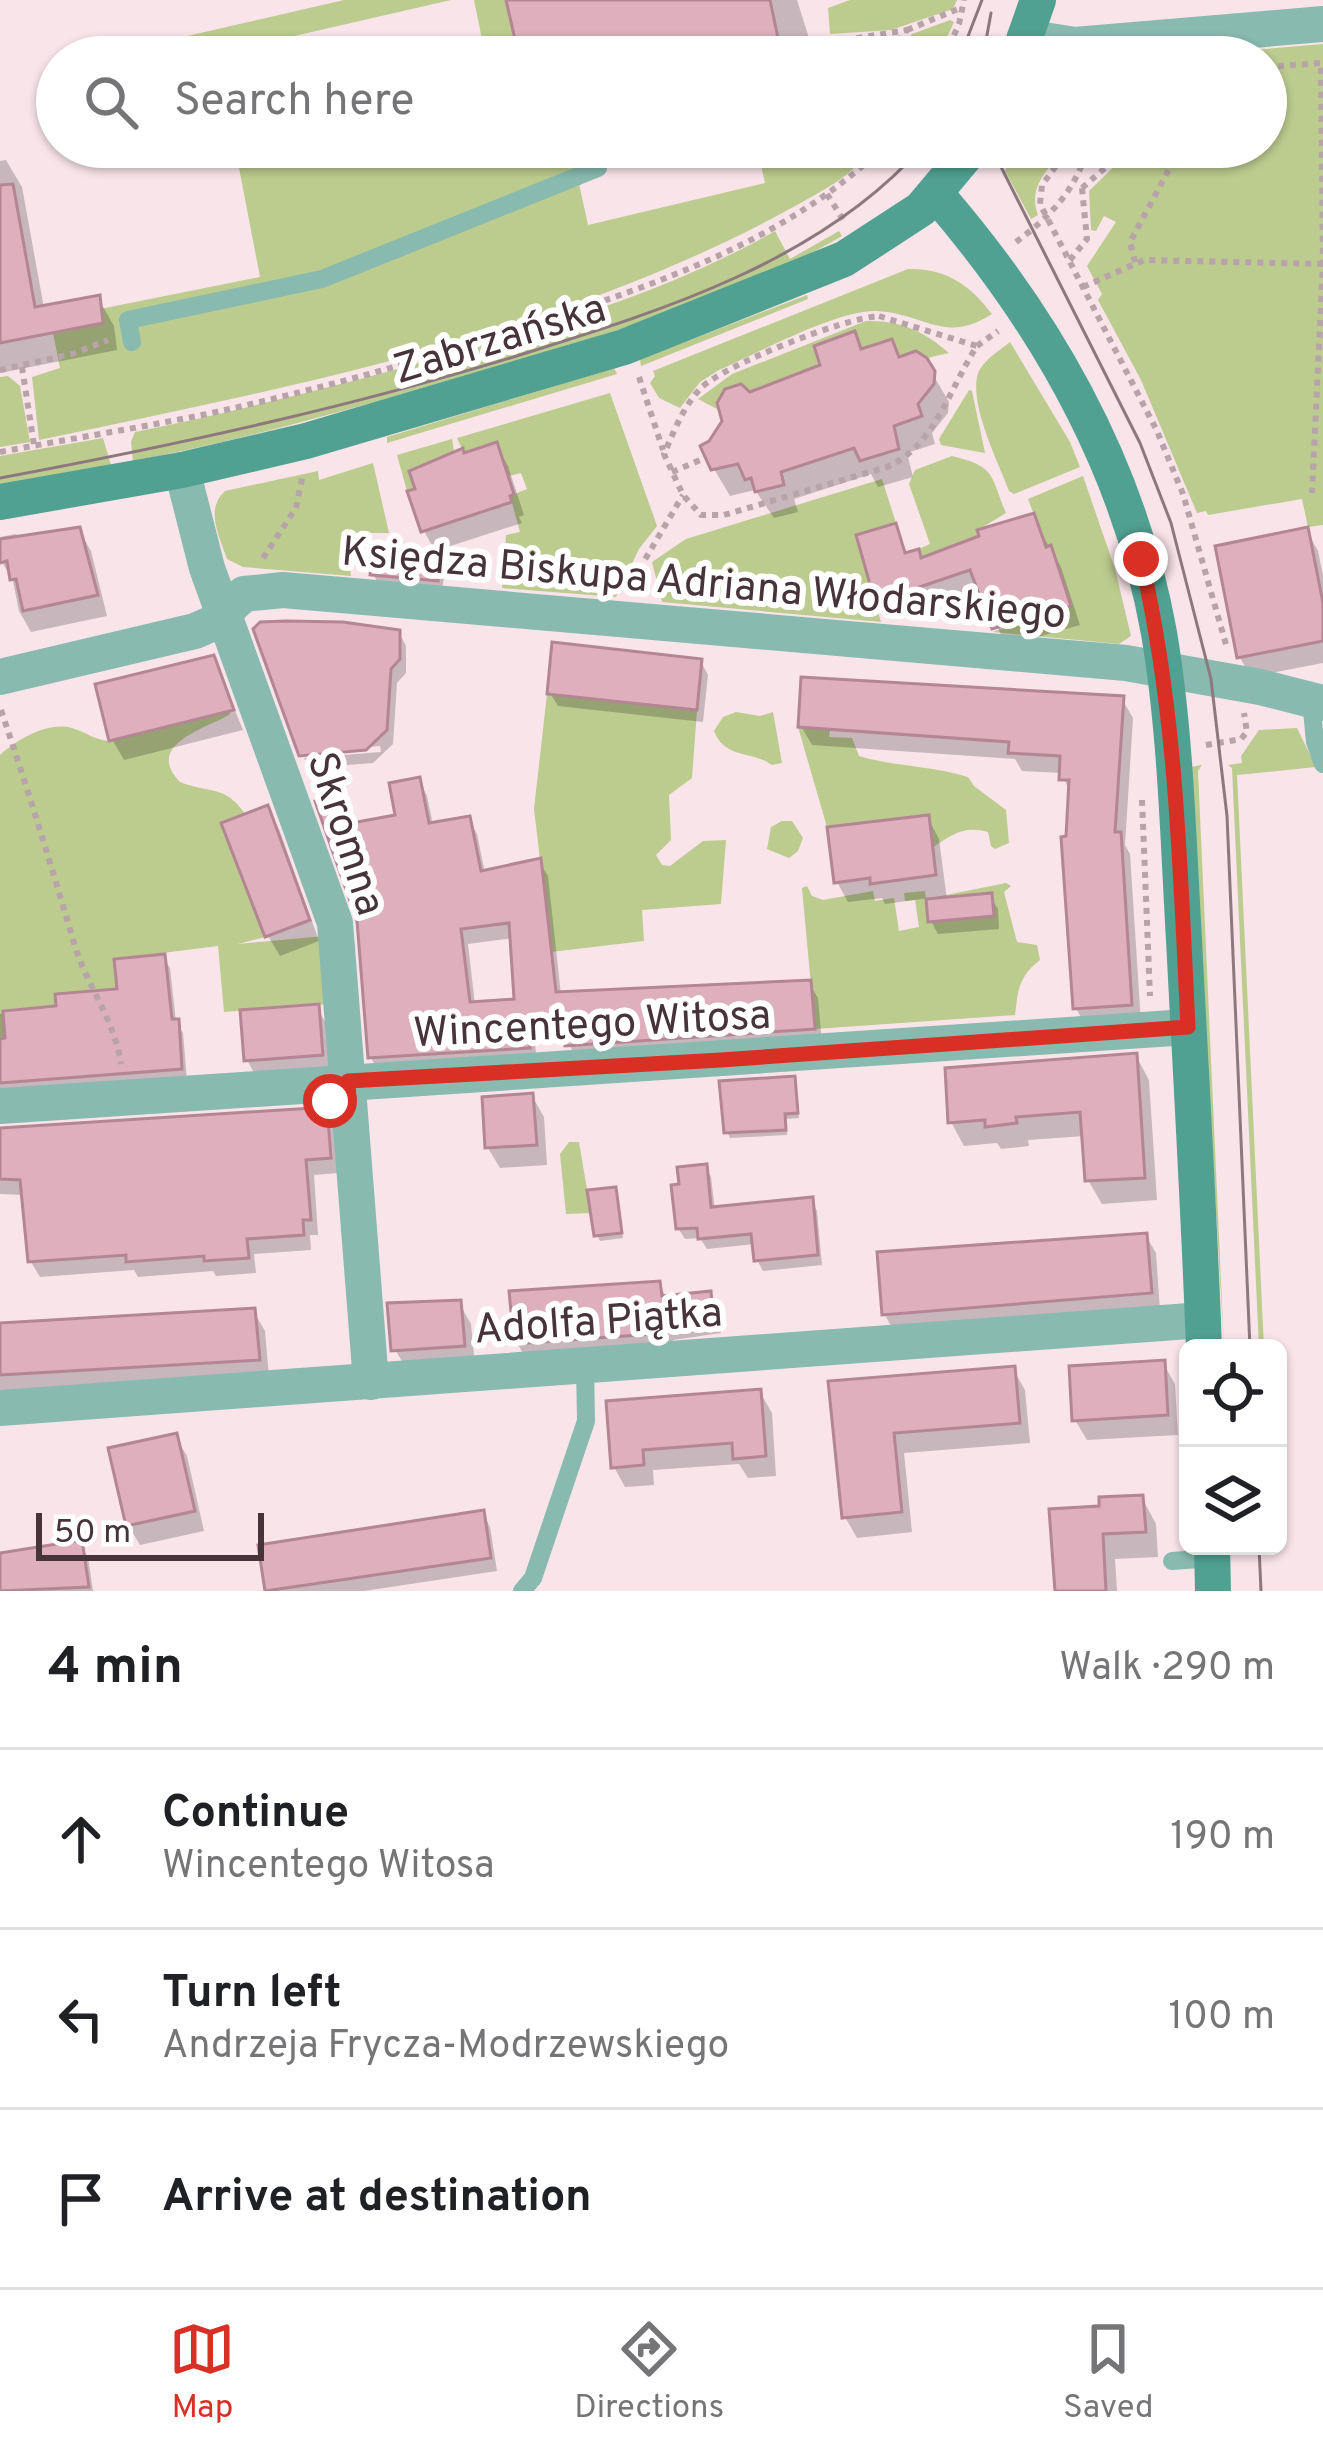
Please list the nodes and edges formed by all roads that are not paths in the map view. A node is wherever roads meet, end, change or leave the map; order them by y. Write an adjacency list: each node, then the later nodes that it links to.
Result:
1 (1038, 0): 3 (main road)
2 (1323, 25): 4 (street)
3 (1025, 36)
4 (1187, 36)
5 (598, 168): 8 (lane)
6 (957, 168): 7 (main road, Zabrzańska)
7 (936, 194): 9 (main road, Zabrzańska); 12 (main road)
8 (132, 342)
9 (182, 470): 10 (main road, Zabrzańska); 11 (street, Skromna)
10 (0, 502)
11 (224, 611): 12 (street, Księdza Biskupa Adriana Włodarskiego); 13 (street); 17 (street, Skromna)
12 (1164, 671): 14 (street, Księdza Biskupa Adriana Włodarskiego); 16 (main road)
13 (0, 677)
14 (1317, 702): 15 (lane)
15 (1323, 764)
16 (1188, 1027): 17 (street, Wincentego Witosa); 19 (main road)
17 (348, 1081): 18 (street, Wincentego Witosa); 21 (street, Skromna)
18 (0, 1106)
19 (1204, 1334): 20 (street, Adolfa Piątka)
20 (585, 1365): 21 (street, Adolfa Piątka); 25 (lane)
21 (370, 1382): 22 (street, Adolfa Piątka)
22 (0, 1408)
23 (1172, 1561): 24 (lane)
24 (1214, 1574)
25 (522, 1591)

